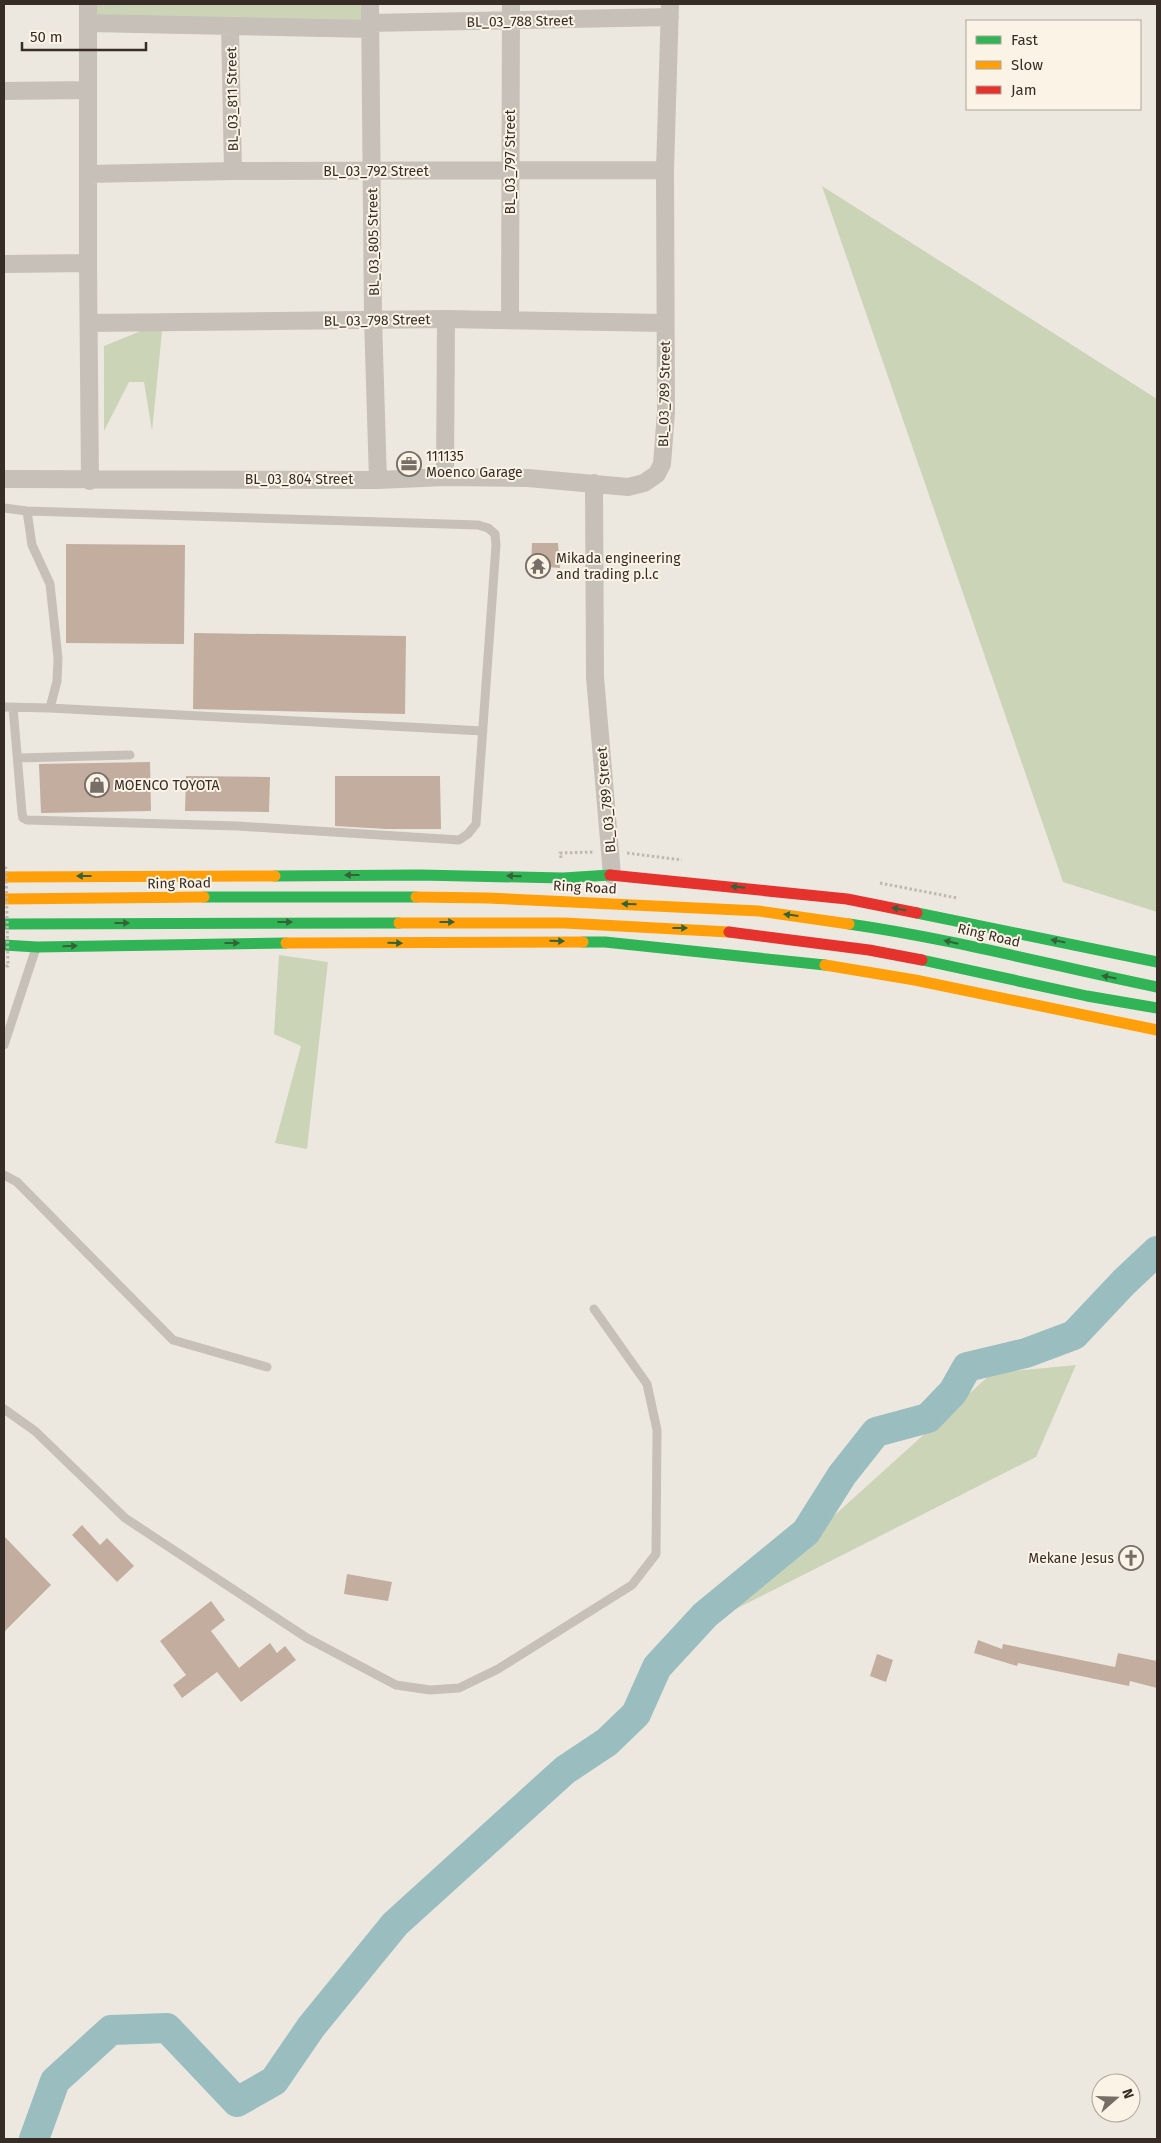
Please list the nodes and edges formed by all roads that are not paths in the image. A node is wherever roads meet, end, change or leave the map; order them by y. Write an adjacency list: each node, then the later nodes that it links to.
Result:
1 (88, 4): 6 (street)
2 (370, 4): 7 (street, BL_03_805 Street)
3 (511, 4): 5 (street, BL_03_797 Street)
4 (670, 10): 5 (street, BL_03_788 Street); 11 (street, BL_03_789 Street)
5 (511, 22): 7 (street, BL_03_788 Street); 13 (street, BL_03_797 Street)
6 (89, 23): 8 (street, BL_03_788 Street); 9 (street)
7 (370, 26): 8 (street, BL_03_788 Street); 14 (street, BL_03_805 Street)
8 (230, 27): 12 (street, BL_03_811 Street)
9 (87, 90): 10 (street); 15 (street)
10 (4, 91)
11 (665, 170): 13 (street, BL_03_792 Street); 21 (street, BL_03_789 Street)
12 (233, 171): 14 (street, BL_03_792 Street); 15 (street, BL_03_792 Street)
13 (510, 171): 14 (street, BL_03_792 Street); 20 (street, BL_03_797 Street)
14 (371, 172): 18 (street, BL_03_805 Street)
15 (88, 174): 16 (street)
16 (88, 263): 17 (street); 22 (street)
17 (4, 264)
18 (373, 319): 19 (street, BL_03_798 Street); 22 (street, BL_03_798 Street); 25 (street, BL_03_805 Street)
19 (446, 319): 20 (street, BL_03_798 Street); 23 (street)
20 (510, 320): 21 (street, BL_03_798 Street)
21 (665, 322): 27 (street, BL_03_789 Street)
22 (89, 323): 26 (street)
23 (445, 477): 25 (street, BL_03_804 Street); 27 (street, BL_03_804 Street)
24 (4, 480): 26 (street, BL_03_804 Street)
25 (378, 480): 26 (street, BL_03_804 Street)
26 (90, 481)
27 (594, 483): 36 (street, BL_03_789 Street)
28 (4, 508): 29 (lane)
29 (27, 511): 32 (lane); 33 (lane)
30 (4, 707): 31 (lane)
31 (14, 707): 32 (lane); 35 (lane)
32 (50, 708): 33 (lane)
33 (483, 731): 35 (lane)
34 (130, 755): 35 (lane)
35 (18, 758)
36 (612, 875): 37 (main road, Ring Road, one-way to 37); 42 (main road, Ring Road, one-way to 36)
37 (4, 877)
38 (4, 899): 43 (main road, Ring Road, one-way to 38)
39 (4, 924): 44 (main road, one-way to 44)
40 (4, 945): 41 (main road)
41 (37, 947): 45 (main road, one-way to 45); 46 (lane)
42 (1157, 962)
43 (1157, 987)
44 (1157, 1008)
45 (1157, 1030)
46 (4, 1045)
47 (4, 1175): 49 (lane)
48 (594, 1309): 50 (lane)
49 (267, 1367)
50 (4, 1409)

